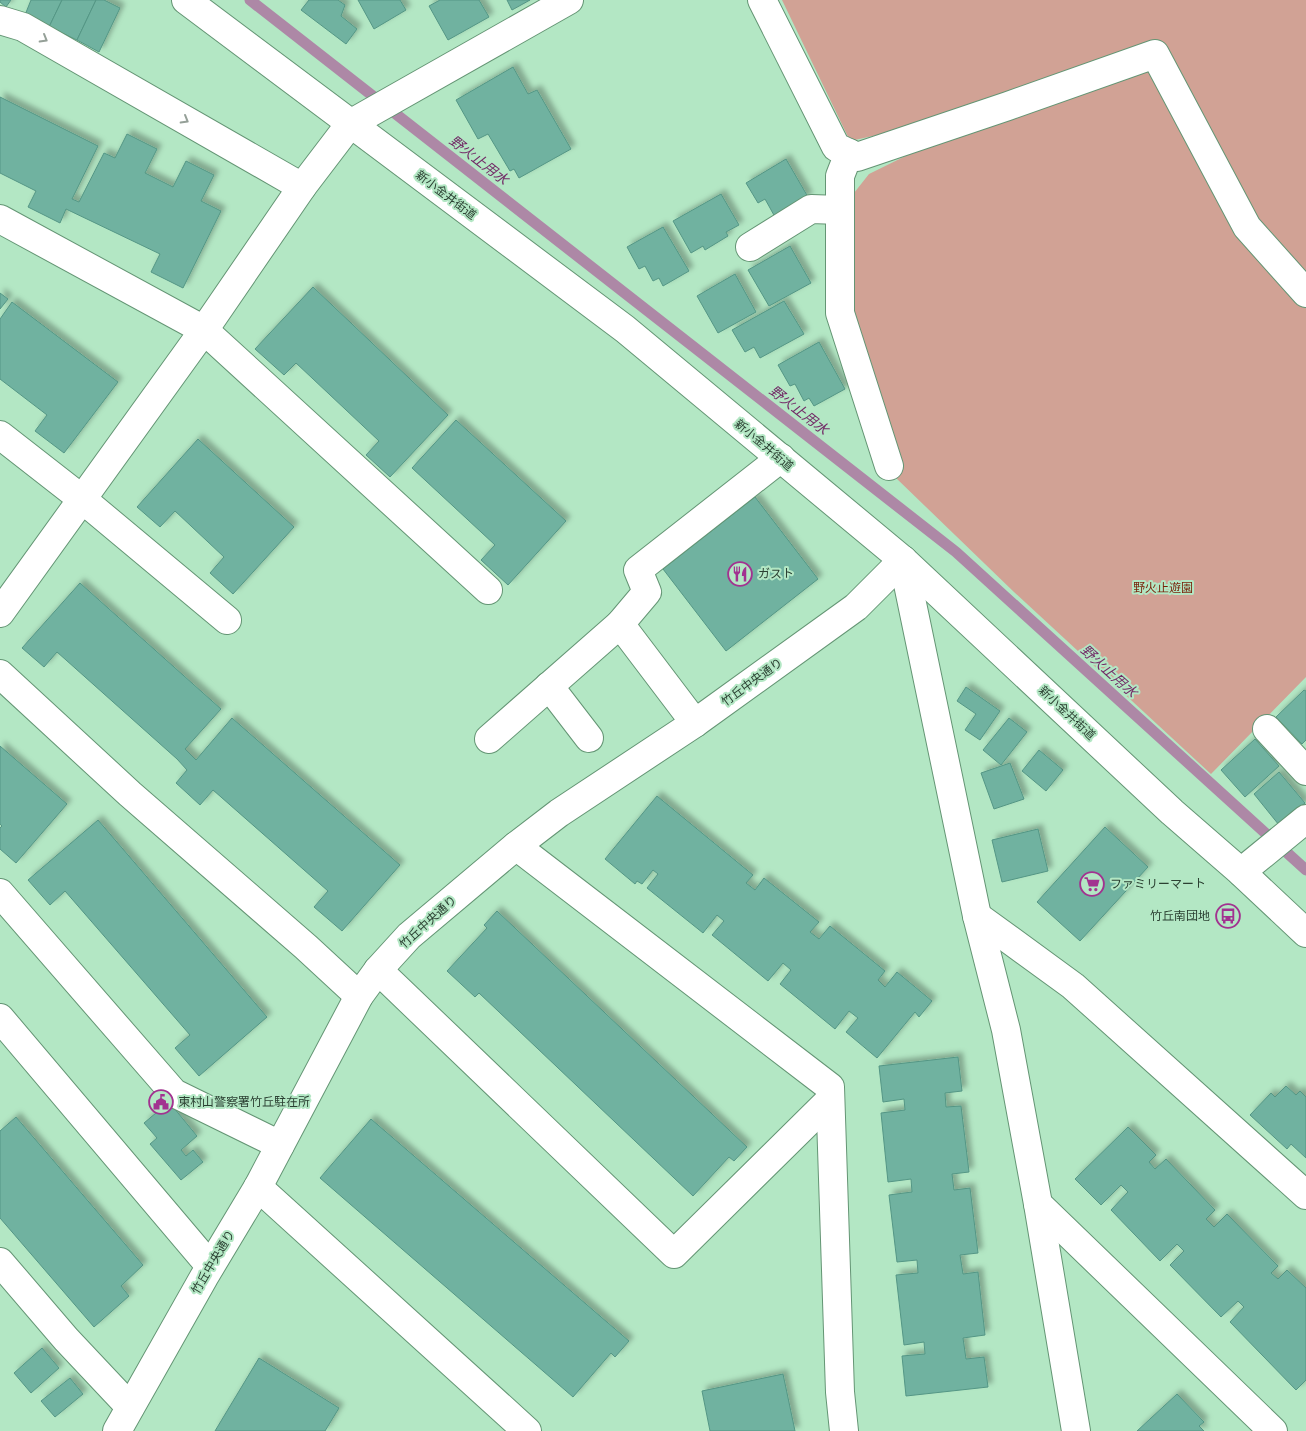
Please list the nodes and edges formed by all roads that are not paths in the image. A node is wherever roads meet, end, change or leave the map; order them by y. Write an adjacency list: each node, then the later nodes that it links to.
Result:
1 (186, 0): 5 (street, 新小金井街道)
2 (569, 0): 5 (street)
3 (762, 0): 6 (street)
4 (0, 20): 7 (street, one-way to 7)
5 (350, 124): 7 (street); 14 (street, 新小金井街道)
6 (849, 153): 8 (street); 11 (street)
7 (302, 187): 12 (street)
8 (840, 210): 10 (street); 15 (street)
9 (0, 220): 12 (street)
10 (750, 247)
11 (1306, 294)
12 (204, 330): 16 (street); 18 (street)
13 (0, 435): 16 (street)
14 (781, 458): 17 (street, 新小金井街道); 21 (street)
15 (888, 466)
16 (82, 499): 19 (street); 20 (street)
17 (903, 560): 24 (street, 竹丘中央通り); 31 (street, 新小金井街道); 33 (street)
18 (488, 590)
19 (0, 612)
20 (227, 620)
21 (620, 624): 23 (street); 24 (street)
22 (0, 674): 36 (street)
23 (549, 686): 26 (street); 27 (street)
24 (695, 723): 30 (street, 竹丘中央通り)
25 (1267, 729): 28 (street)
26 (589, 738)
27 (489, 739)
28 (1306, 771)
29 (1297, 827): 31 (street)
30 (516, 846): 35 (street, 竹丘中央通り); 38 (street)
31 (1241, 872): 34 (street, 新小金井街道)
32 (0, 893): 39 (street)
33 (977, 916): 41 (street); 42 (street)
34 (1306, 933)
35 (378, 970): 36 (street, 竹丘中央通り); 38 (street)
36 (359, 996): 39 (street, 竹丘中央通り)
37 (0, 1018): 44 (street)
38 (830, 1100): 48 (street)
39 (280, 1145): 40 (street, 竹丘中央通り)
40 (258, 1187): 44 (street, 竹丘中央通り); 47 (street)
41 (1306, 1195)
42 (1038, 1204): 49 (street); 50 (street)
43 (0, 1262): 45 (street)
44 (210, 1266): 45 (street, 竹丘中央通り)
45 (130, 1407): 46 (street, 竹丘中央通り)
46 (117, 1431)
47 (527, 1431)
48 (844, 1431)
49 (1076, 1431)
50 (1274, 1431)

